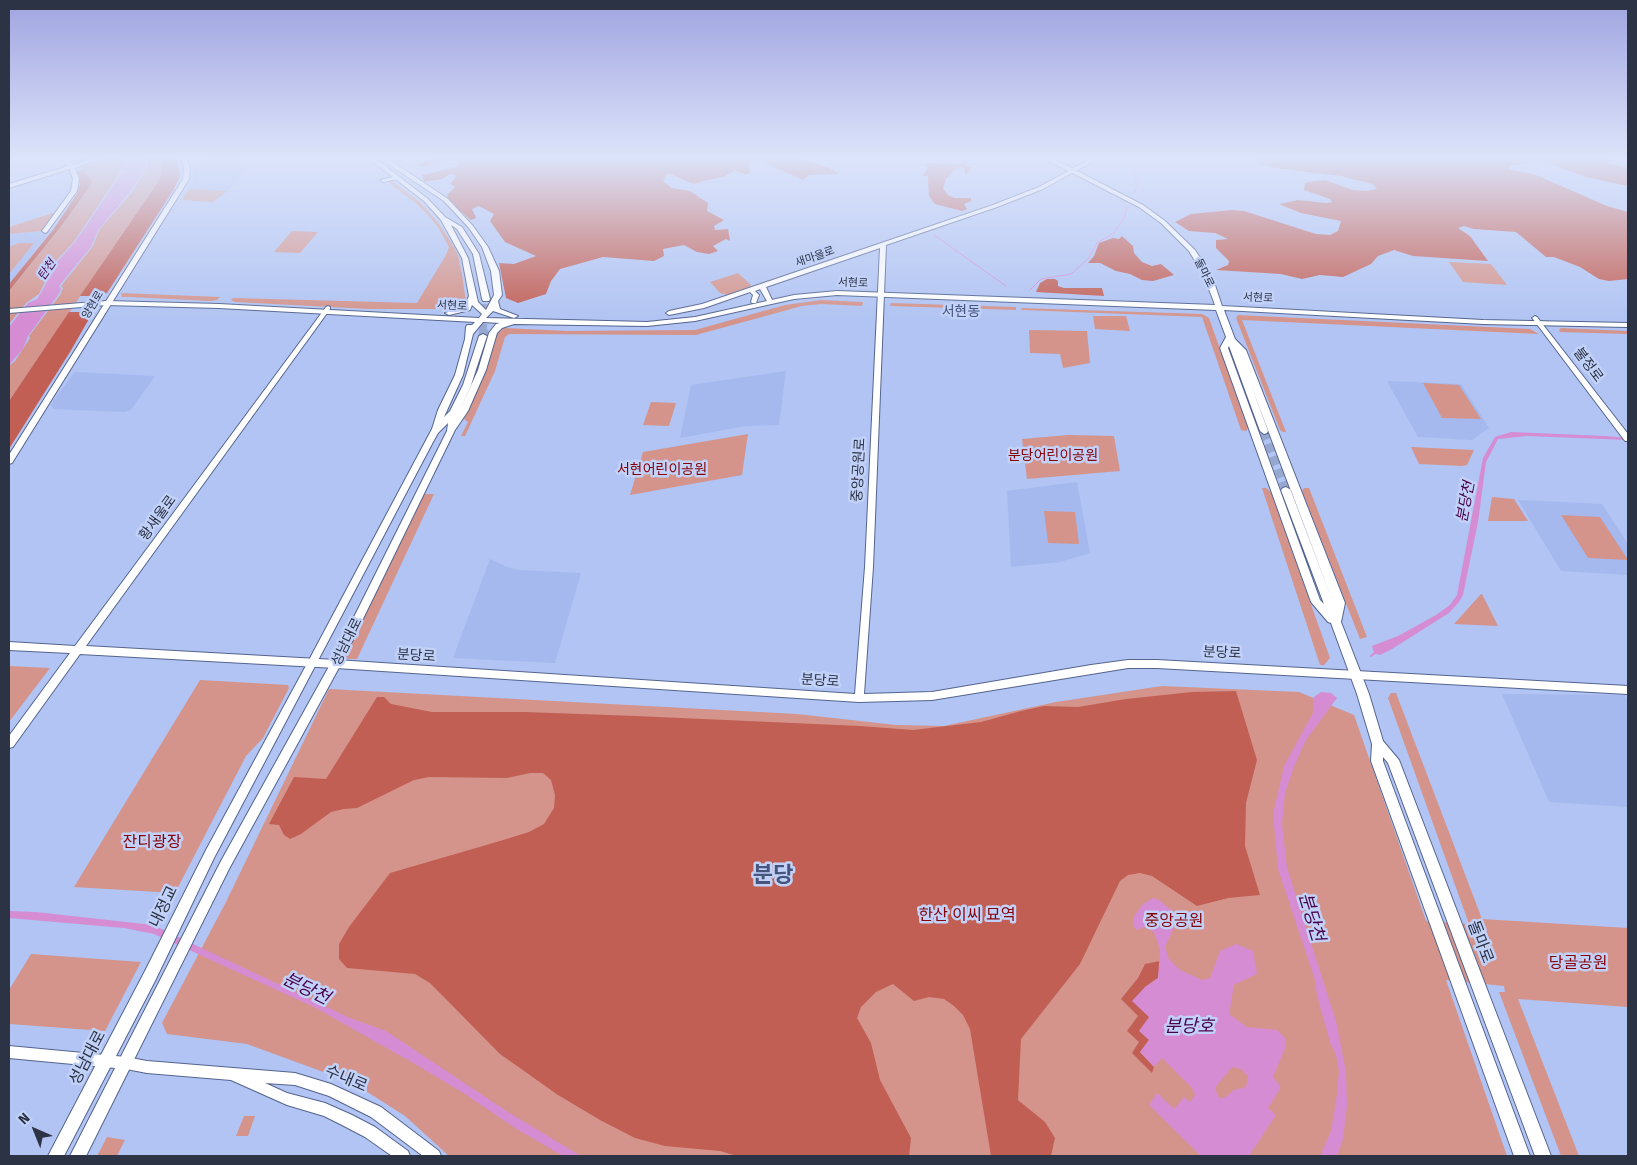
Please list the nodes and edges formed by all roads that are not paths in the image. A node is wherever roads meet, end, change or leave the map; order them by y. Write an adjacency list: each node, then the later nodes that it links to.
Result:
1 (59, 212): 9 (main road)
2 (165, 212): 18 (main road, 양현로)
3 (438, 212): 7 (main road)
4 (976, 212): 10 (main road, 새마을로)
5 (1148, 212): 21 (main road, 돌마로)
6 (459, 213): 8 (main road); 16 (main road)
7 (444, 218): 8 (main road); 14 (main road)
8 (460, 228): 15 (main road)
9 (45, 231)
10 (883, 244): 11 (street, 새마을로); 13 (main road, 중앙공원로)
11 (762, 286): 12 (main road); 17 (street)
12 (751, 290): 20 (street); 26 (main road)
13 (881, 293): 17 (main road, 서현로); 21 (main road, 서현로); 51 (main road, 중앙공원로)
14 (473, 294): 16 (main road); 25 (main road); 27 (main road)
15 (486, 299)
16 (497, 299): 27 (main road); 29 (main road)
17 (770, 300): 20 (main road, 서현로); 29 (main road, 서현로)
18 (108, 301): 19 (main road, 서현로); 23 (main road, 서현로); 42 (main road, 양현로)
19 (82, 302): 22 (main road); 24 (main road)
20 (754, 302): 29 (main road, 서현로)
21 (1218, 305): 30 (main road, 서현로); 35 (main road, 돌마로)
22 (9, 306)
23 (327, 310): 25 (main road, 서현로); 28 (main road, 서현로); 46 (main road, 황새울로)
24 (9, 311)
25 (449, 313): 27 (main road, 서현로)
26 (669, 313)
27 (484, 317): 28 (main road, 서현로); 29 (main road, 서현로); 32 (main road); 33 (main road)
28 (458, 318): 33 (main road)
29 (515, 319): 32 (main road)
30 (1538, 321): 31 (main road, 서현로); 37 (street, 불정로)
31 (1628, 324)
32 (493, 335): 33 (main road); 39 (main road)
33 (470, 336): 38 (main road)
34 (482, 336): 36 (main road, 성남대로)
35 (1229, 339): 40 (main road, 돌마로); 44 (main road); 44 (main road)
36 (454, 412): 38 (main road, 성남대로); 39 (main road, 성남대로)
37 (1620, 429): 41 (main road)
38 (435, 431): 47 (main road, 성남대로)
39 (451, 431): 48 (main road, 성남대로)
40 (1264, 431)
41 (1628, 439)
42 (9, 461)
43 (1286, 490): 44 (main road, 돌마로)
44 (1336, 623): 49 (main road, 돌마로)
45 (9, 646): 46 (main road, 분당로)
46 (78, 650): 47 (main road, 분당로); 52 (main road, 황새울로)
47 (313, 663): 48 (main road, 분당로); 54 (main road, 성남대로)
48 (336, 664): 51 (main road, 분당로); 58 (main road, 성남대로)
49 (1356, 674): 50 (main road, 분당로); 51 (main road, 분당로); 53 (main road, 돌마로)
50 (1628, 690)
51 (859, 698)
52 (9, 744)
53 (1378, 744): 64 (main road, 돌마로); 65 (main road, 돌마로)
54 (210, 854): 55 (main road, 내정교)
55 (150, 976): 57 (main road, 성남대로)
56 (9, 1052): 57 (main road, 수내로)
57 (105, 1062): 58 (main road, 수내로); 60 (main road, 성남대로)
58 (126, 1063): 59 (main road, 수내로); 61 (main road)
59 (229, 1074): 62 (main road, 수내로); 63 (main road, 수내로)
60 (56, 1156)
61 (78, 1156)
62 (403, 1156)
63 (434, 1156)
64 (1522, 1156)
65 (1543, 1156)

